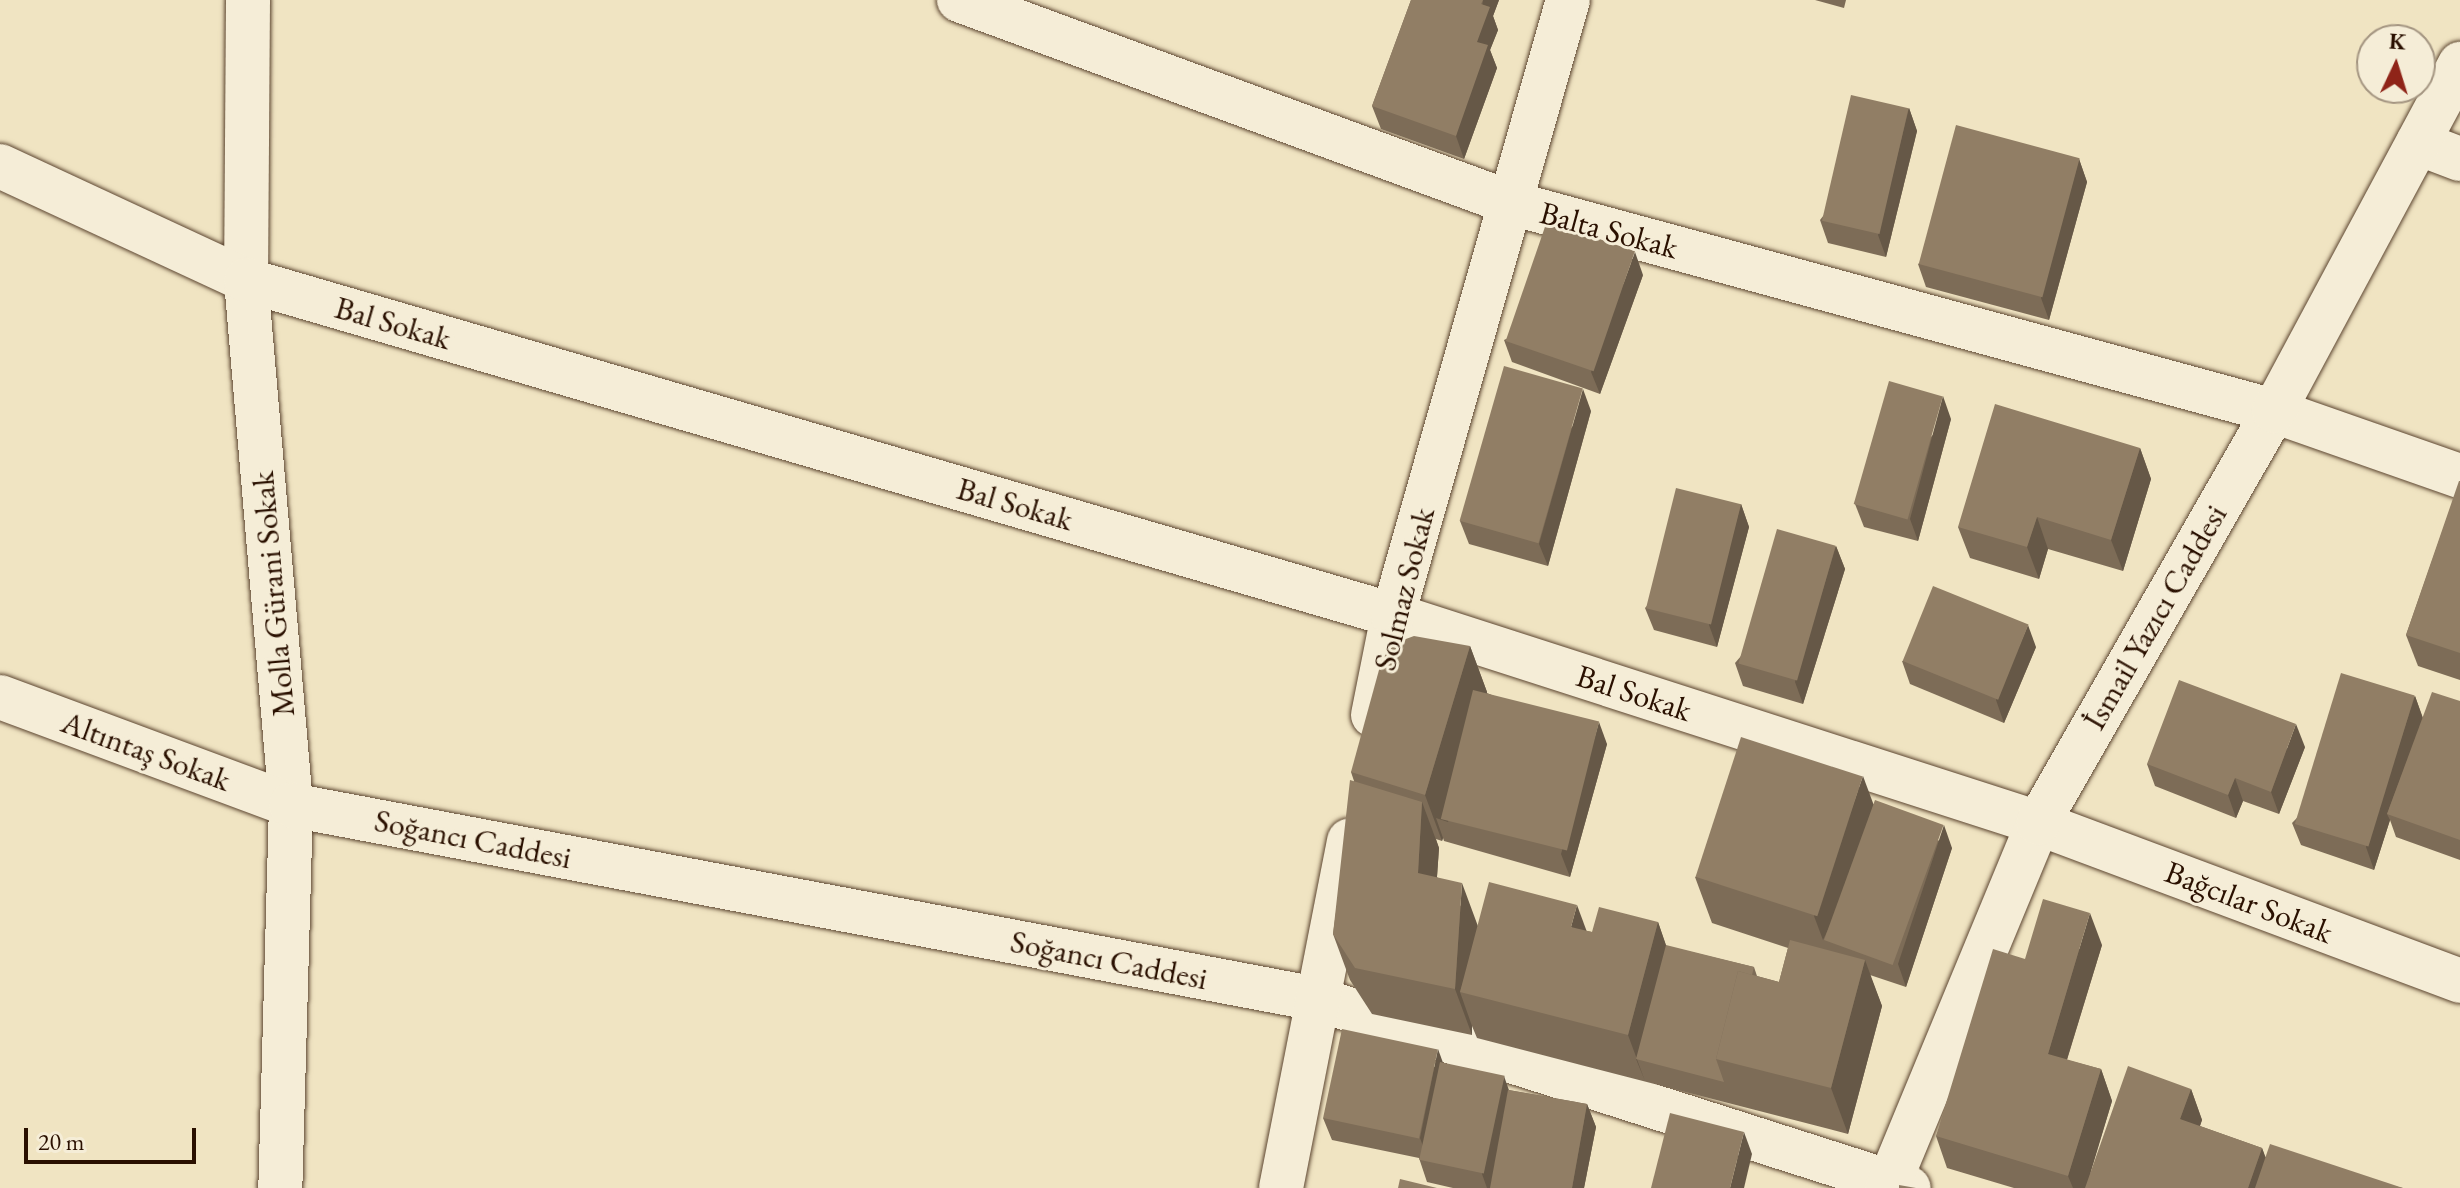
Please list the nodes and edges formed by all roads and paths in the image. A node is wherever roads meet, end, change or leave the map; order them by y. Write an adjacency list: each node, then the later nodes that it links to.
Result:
1 (248, 0): 9 (street, Molla Gürani Sokak)
2 (959, 0): 8 (street, Balta Sokak)
3 (1568, 0): 8 (street, Solmaz Sokak)
4 (2460, 64): 5 (street, İsmail Yazıcı Caddesi)
5 (2418, 143): 6 (street); 10 (street, İsmail Yazıcı Caddesi)
6 (2460, 159)
7 (0, 166): 9 (street, Bal Sokak)
8 (1511, 203): 10 (street, Balta Sokak); 12 (street, Solmaz Sokak)
9 (246, 280): 12 (street, Bal Sokak); 16 (street, Molla Gürani Sokak)
10 (2274, 411): 11 (street, Balta Sokak); 17 (street, İsmail Yazıcı Caddesi)
11 (2460, 476)
12 (1393, 615): 14 (street, Solmaz Sokak); 17 (street, Bal Sokak)
13 (0, 697): 16 (street, Altıntaş Sokak)
14 (1366, 753)
15 (1357, 799): 19 (street)
16 (291, 805): 19 (street, Soğancı Caddesi); 20 (street, Molla Gürani Sokak)
17 (2038, 823): 18 (street, Bağcılar Sokak); 21 (street, İsmail Yazıcı Caddesi)
18 (2460, 981)
19 (1317, 999): 21 (street, Soğancı Caddesi); 22 (street)
20 (285, 1185)
21 (1895, 1186)
22 (1281, 1188)

